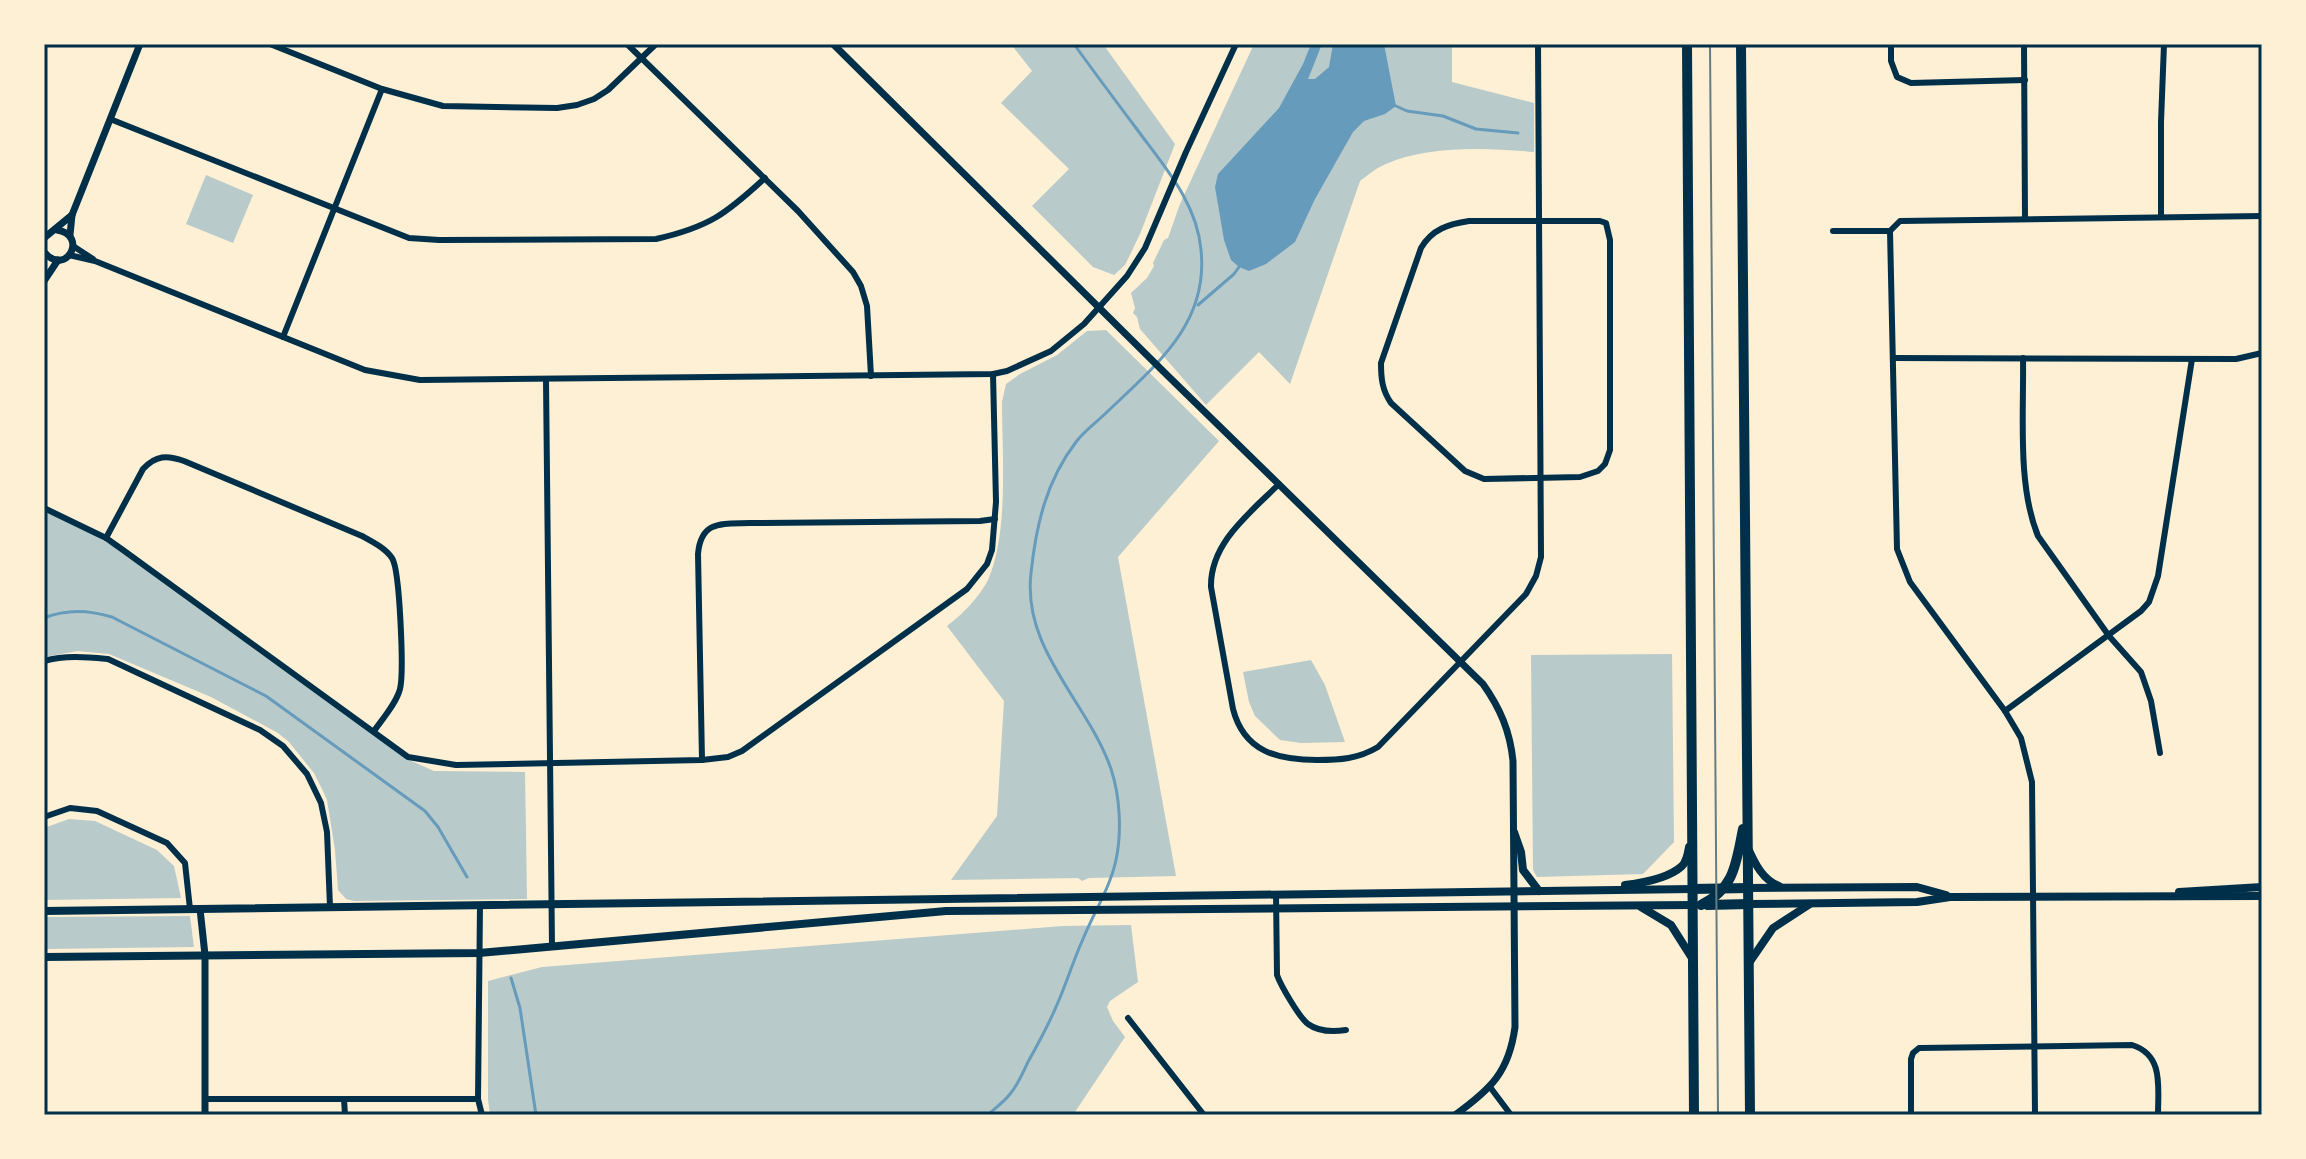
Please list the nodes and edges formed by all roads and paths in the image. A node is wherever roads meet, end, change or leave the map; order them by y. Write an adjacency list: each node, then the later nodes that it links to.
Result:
1 (140, 44): 16 (street)
2 (270, 44): 15 (street)
3 (627, 44): 13 (street)
4 (656, 44): 13 (street)
5 (833, 44): 34 (street)
6 (1236, 44): 34 (street)
7 (1538, 44): 23 (street)
8 (1687, 44): 59 (highway)
9 (1741, 44): 56 (highway)
10 (1891, 44): 14 (street)
11 (2024, 44): 14 (street)
12 (2164, 44): 21 (street)
13 (642, 59): 15 (street); 17 (street)
14 (2025, 80): 22 (street)
15 (382, 89): 18 (street)
16 (110, 119): 18 (street); 19 (street)
17 (765, 178): 18 (street); 41 (street)
18 (334, 208): 35 (street)
19 (72, 215): 26 (street); 27 (street)
20 (2262, 216): 21 (street)
21 (2161, 217): 22 (street)
22 (2025, 219): 25 (street)
23 (1539, 221): 43 (street); 43 (street); 43 (street)
24 (1833, 231): 25 (street)
25 (1890, 231): 37 (street)
26 (48, 233): 27 (street)
27 (70, 235): 28 (street)
28 (73, 246): 30 (street); 32 (street)
29 (46, 254): 31 (street); 33 (street)
30 (69, 255): 31 (street); 32 (street)
31 (58, 260): 33 (street)
32 (95, 261): 35 (street)
33 (44, 280)
34 (1100, 307): 40 (street); 44 (street)
35 (283, 337): 42 (street)
36 (2262, 353): 39 (street)
37 (1893, 358): 38 (street); 51 (street)
38 (2023, 358): 39 (street); 48 (street)
39 (2192, 359): 48 (street)
40 (993, 374): 41 (street); 46 (street)
41 (871, 376): 42 (street)
42 (546, 380): 55 (street)
43 (1541, 477): 50 (street)
44 (1279, 484): 50 (street); 50 (street)
45 (44, 508): 47 (street)
46 (995, 519): 54 (street); 54 (street)
47 (106, 538): 52 (street); 52 (street)
48 (2109, 636): 51 (street); 53 (street)
49 (44, 661): 82 (street)
50 (1460, 662): 58 (street)
51 (2005, 711): 72 (street)
52 (374, 731): 55 (street)
53 (2160, 753)
54 (702, 760): 55 (street)
55 (550, 763): 78 (street)
56 (1748, 808): 60 (highway); 65 (highway)
57 (44, 817): 84 (street)
58 (1514, 832): 67 (street); 68 (main road)
59 (1692, 833): 64 (highway); 66 (main road)
60 (1748, 848): 62 (highway); 63 (main road)
61 (2262, 887): 70 (main road)
62 (1748, 888): 63 (main road); 65 (highway); 75 (highway)
63 (1786, 888): 71 (main road)
64 (1692, 889): 65 (highway); 66 (main road); 81 (highway)
65 (1724, 889): 81 (highway)
66 (1596, 890): 68 (main road)
67 (1514, 891): 68 (main road); 69 (main road); 79 (street)
68 (1539, 891)
69 (1276, 894): 73 (main road); 83 (street)
70 (2142, 896): 72 (main road); 74 (main road)
71 (1950, 897): 72 (main road); 76 (main road)
72 (2033, 897): 95 (street)
73 (945, 898): 78 (main road); 86 (main road)
74 (2262, 899)
75 (1749, 904): 76 (main road); 81 (highway); 92 (highway)
76 (1810, 904): 92 (main road)
77 (480, 905): 78 (main road); 82 (main road); 88 (street)
78 (552, 905): 87 (street)
79 (1515, 905): 80 (main road); 83 (main road); 96 (street)
80 (1637, 905): 81 (main road); 91 (main road)
81 (1697, 905): 91 (highway)
82 (330, 907): 84 (main road)
83 (1277, 907): 86 (main road); 94 (street)
84 (195, 909): 85 (main road); 89 (street)
85 (44, 911)
86 (946, 911): 87 (main road)
87 (552, 946): 88 (main road)
88 (479, 953): 89 (main road); 99 (street)
89 (205, 955): 90 (main road); 97 (street)
90 (44, 957)
91 (1693, 959): 106 (highway)
92 (1749, 963): 107 (highway)
93 (1128, 1018): 103 (street)
94 (1346, 1030)
95 (2034, 1046): 108 (street); 109 (street); 110 (street)
96 (1490, 1087): 104 (street); 105 (street)
97 (205, 1099): 98 (street); 100 (street)
98 (344, 1099): 99 (street); 101 (street)
99 (478, 1099): 102 (street)
100 (205, 1115)
101 (345, 1115)
102 (482, 1115)
103 (1204, 1115)
104 (1455, 1115)
105 (1511, 1115)
106 (1694, 1115)
107 (1750, 1115)
108 (1911, 1115)
109 (2035, 1115)
110 (2158, 1115)

